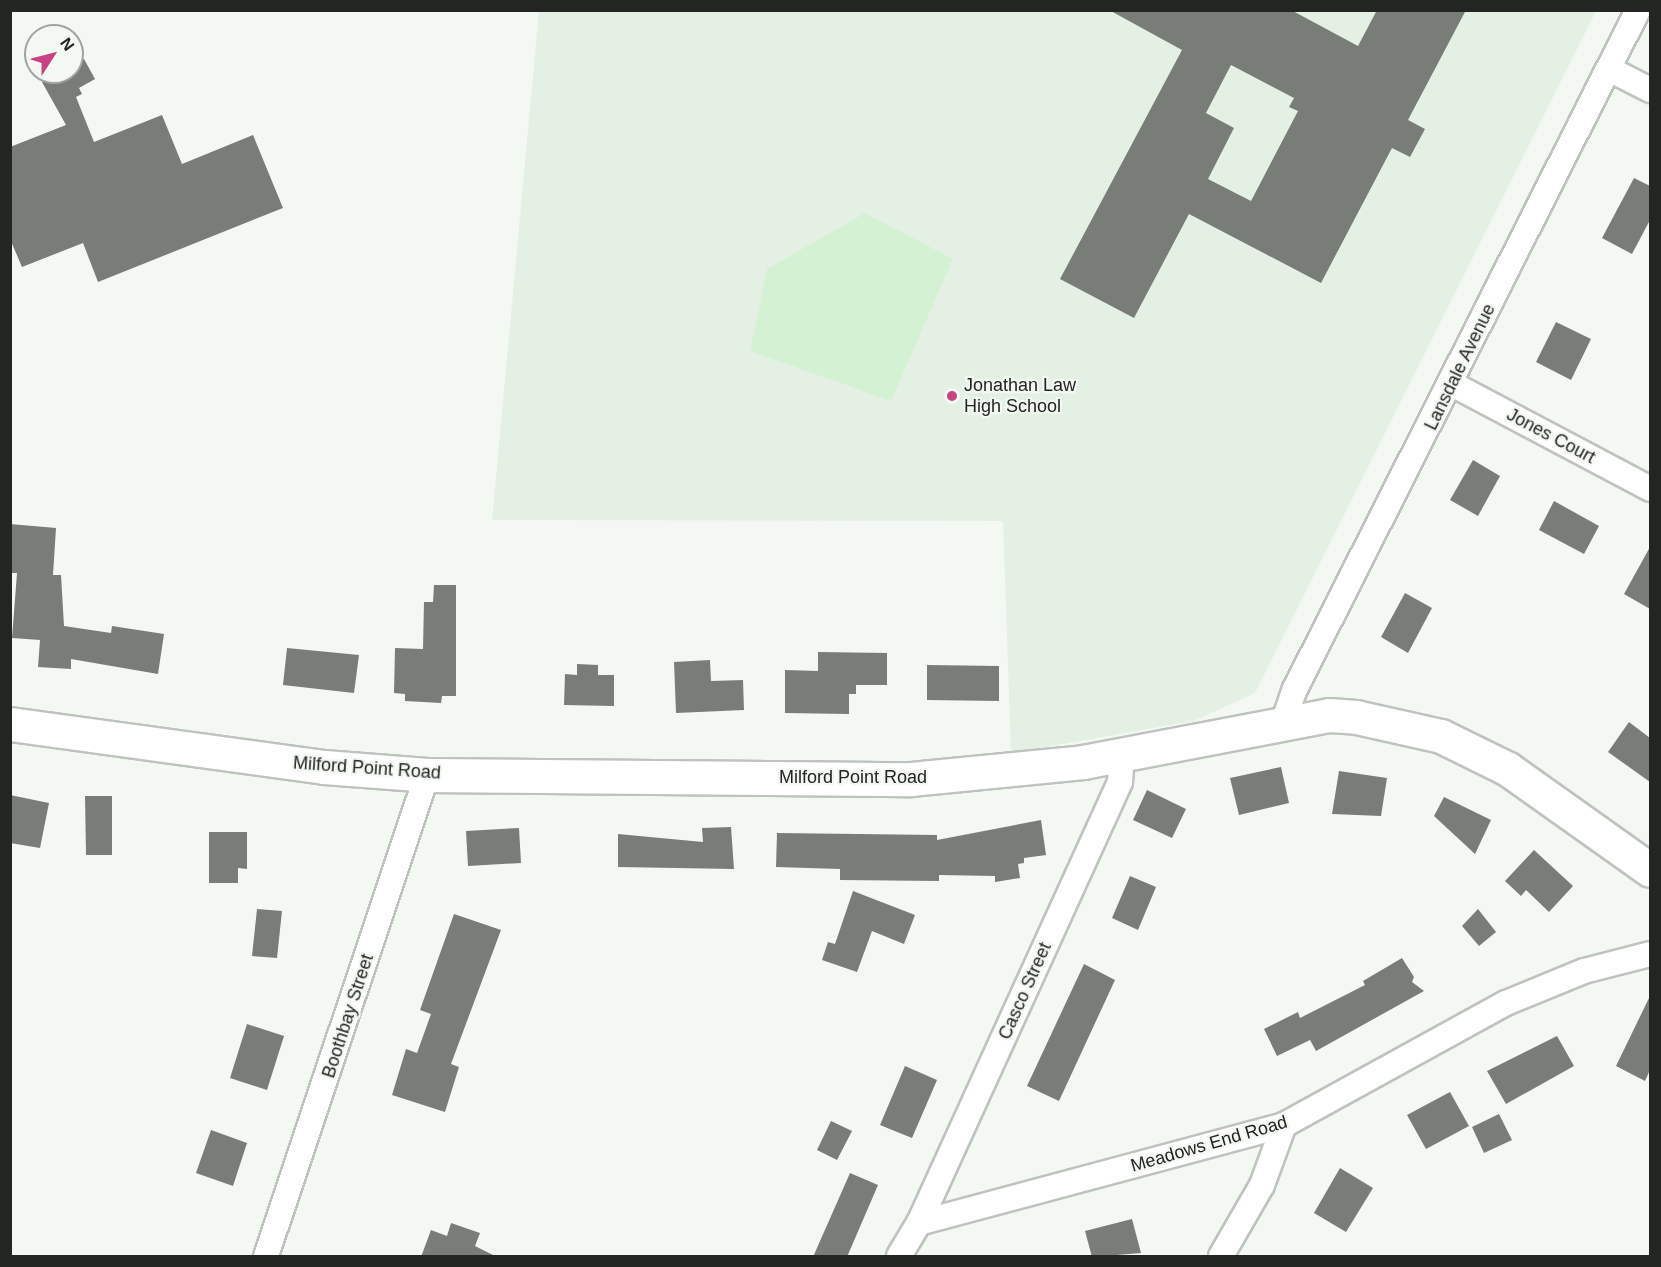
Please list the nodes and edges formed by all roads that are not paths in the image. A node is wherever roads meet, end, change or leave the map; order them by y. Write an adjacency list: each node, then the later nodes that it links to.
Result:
1 (1638, 10): 2 (street, Lansdale Avenue)
2 (1609, 69): 3 (street); 4 (street, Lansdale Avenue)
3 (1650, 90)
4 (1452, 384): 5 (street, Jones Court); 6 (street, Lansdale Avenue)
5 (1650, 489)
6 (1283, 723): 8 (main road, Milford Point Road); 10 (main road, Milford Point Road)
7 (10, 724): 9 (main road, Milford Point Road)
8 (1122, 756): 9 (main road, Milford Point Road); 13 (street, Casco Street)
9 (427, 775): 14 (street, Boothbay Street)
10 (1650, 870)
11 (1650, 954): 12 (street, Meadows End Road)
12 (1284, 1125): 13 (street, Meadows End Road); 16 (street)
13 (919, 1223): 15 (street)
14 (266, 1257)
15 (899, 1257)
16 (1221, 1257)

